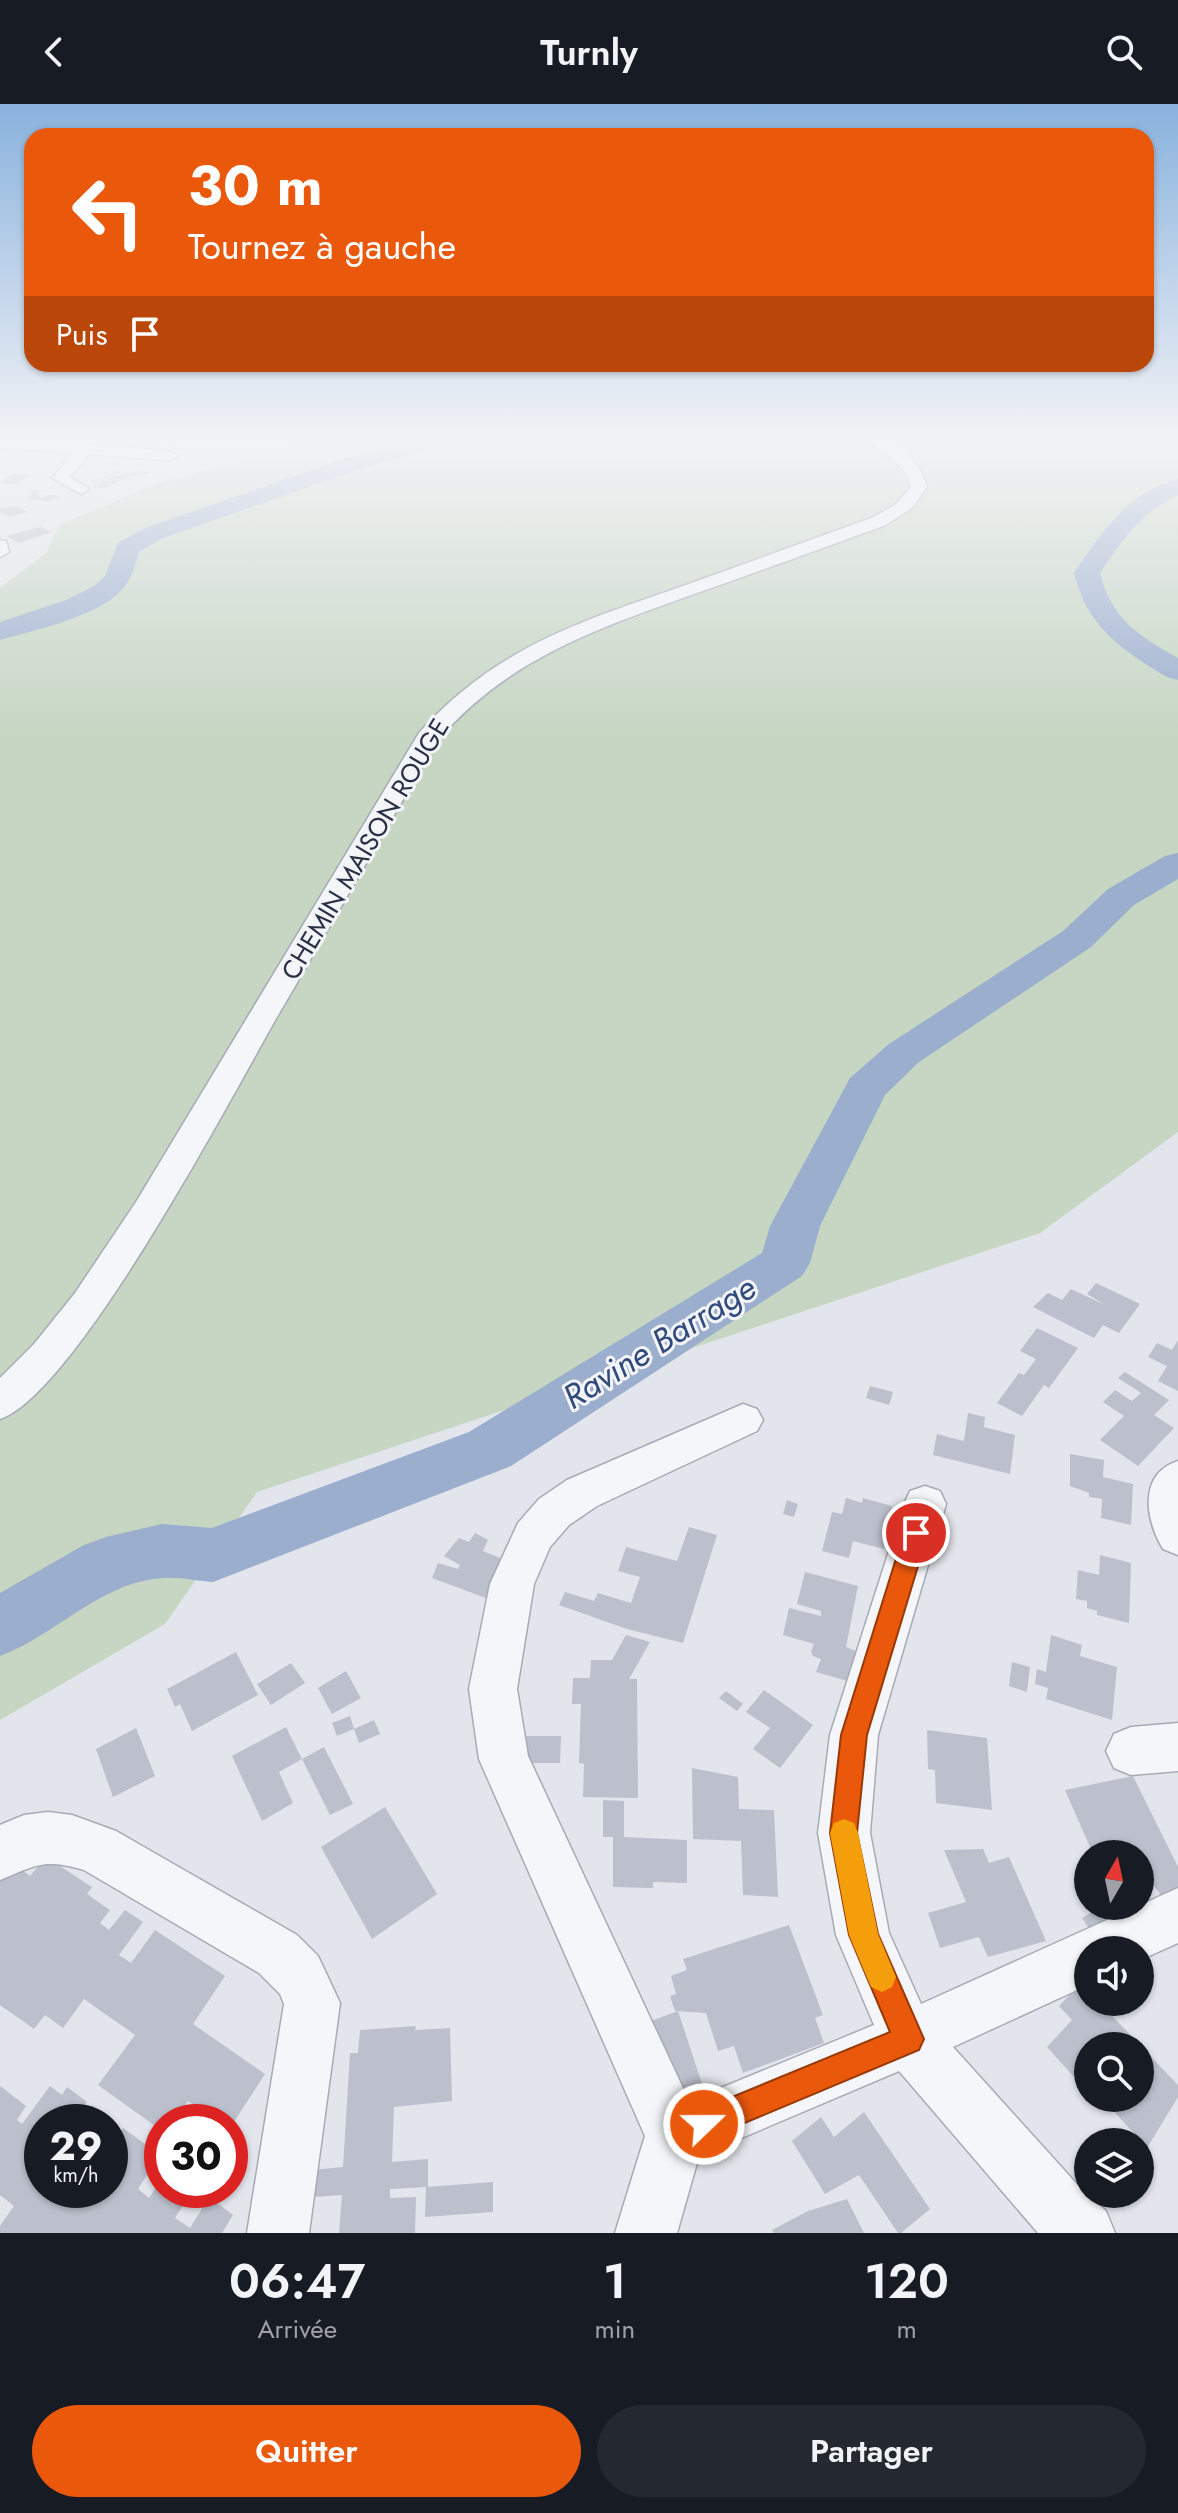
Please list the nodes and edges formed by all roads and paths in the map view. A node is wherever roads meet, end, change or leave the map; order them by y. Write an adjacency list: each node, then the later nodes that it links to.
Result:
1 (835, 537): 4 (street, CHEMIN MAISON ROUGE)
2 (0, 545): 3 (street)
3 (0, 552)
4 (0, 1403)
5 (743, 1420): 16 (street)
6 (1178, 1478): 8 (street)
7 (925, 1504): 15 (street)
8 (1178, 1536)
9 (1178, 1747): 10 (street)
10 (1131, 1751)
11 (0, 1854): 17 (street)
12 (1178, 1915): 13 (street)
13 (1132, 1936)
14 (1074, 1963): 15 (street)
15 (908, 2039): 16 (street); 19 (street)
16 (675, 2136): 18 (street)
17 (278, 2233)
18 (646, 2233)
19 (1084, 2233)

